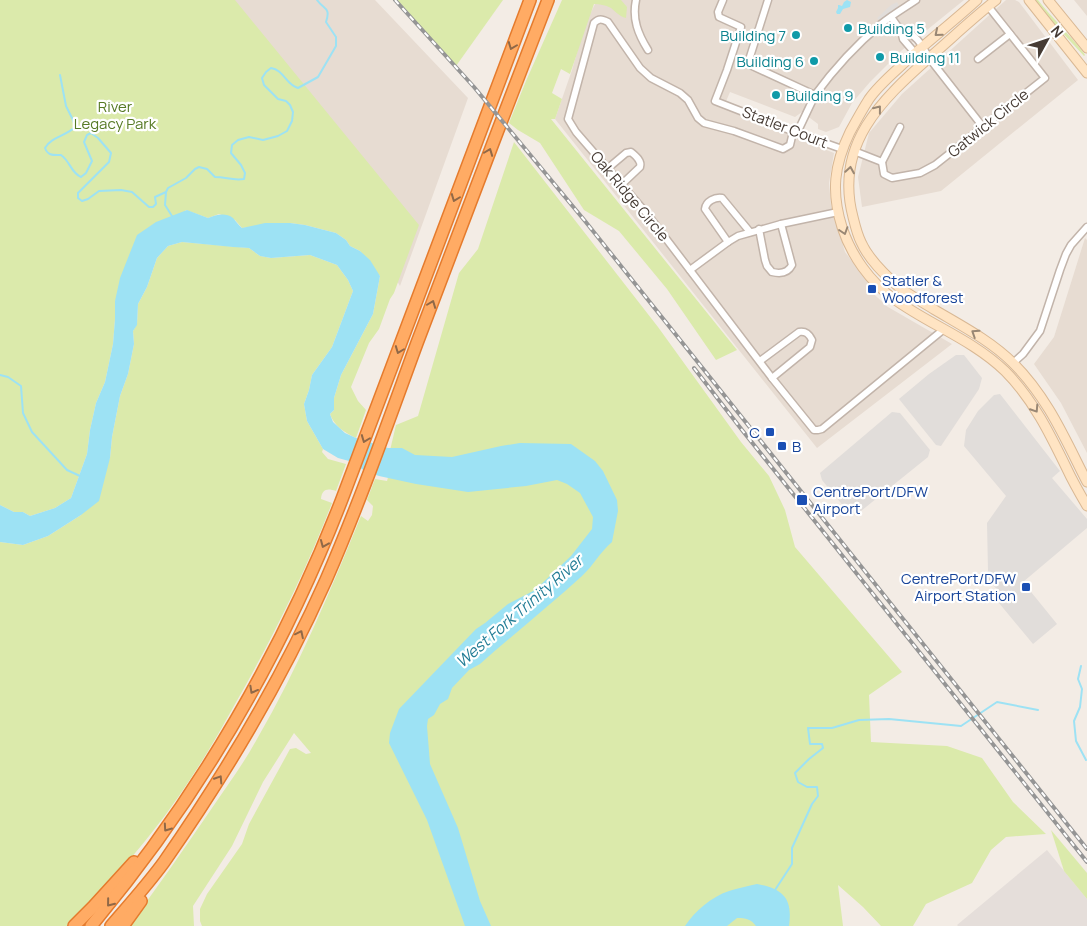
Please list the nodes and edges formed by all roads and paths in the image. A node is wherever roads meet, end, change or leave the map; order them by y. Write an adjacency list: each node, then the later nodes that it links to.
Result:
1 (530, 0): 51 (highway, one-way to 51)
2 (548, 0): 13 (highway)
3 (554, 0): 13 (highway)
4 (636, 0): 19 (street)
5 (722, 0): 27 (street, Statler Court)
6 (768, 0): 24 (street)
7 (916, 0): 14 (street)
8 (977, 0): 17 (street, one-way to 17)
9 (996, 0): 12 (street)
10 (1029, 0): 23 (street)
11 (1048, 0): 18 (street)
12 (988, 6): 16 (street, Gatwick Circle); 21 (street)
13 (541, 17): 52 (highway, one-way to 13)
14 (891, 17): 15 (street); 24 (street)
15 (901, 31): 17 (street); 20 (street)
16 (1010, 34): 22 (street); 26 (street, Gatwick Circle)
17 (923, 46): 20 (street); 21 (street)
18 (1087, 48)
19 (648, 50)
20 (915, 52): 21 (street); 28 (street)
21 (929, 58): 26 (street); 29 (street, one-way to 21)
22 (978, 59)
23 (1086, 69)
24 (815, 95): 27 (street)
25 (900, 127): 30 (street)
26 (983, 127): 30 (street, Gatwick Circle)
27 (795, 132): 28 (street, Statler Court); 31 (street, Oak Ridge Circle)
28 (842, 149): 29 (street, Statler Court); 33 (street)
29 (854, 151): 30 (street, Gatwick Circle); 40 (street, one-way to 29)
30 (882, 162)
31 (608, 169): 32 (street, Oak Ridge Circle); 32 (street)
32 (621, 185): 39 (street, Oak Ridge Circle)
33 (838, 212): 34 (street); 41 (street, one-way to 41)
34 (781, 224): 36 (street); 36 (street)
35 (1087, 227): 44 (street)
36 (759, 229): 37 (street)
37 (750, 232): 38 (street); 38 (street)
38 (728, 242): 39 (street)
39 (690, 270): 43 (street, Oak Ridge Circle)
40 (902, 289): 41 (street); 44 (street, one-way to 40)
41 (894, 299): 42 (street)
42 (944, 329): 45 (street); 46 (street, Oak Ridge Circle)
43 (760, 361): 46 (street, Oak Ridge Circle); 46 (street)
44 (1013, 363): 45 (street); 47 (street)
45 (1005, 370): 48 (street, one-way to 48)
46 (772, 378)
47 (1064, 435): 48 (street); 49 (street)
48 (1053, 441): 50 (street)
49 (1087, 482)
50 (1087, 506)
51 (150, 852): 53 (highway); 54 (highway, one-way to 54)
52 (163, 863): 55 (highway); 56 (highway)
53 (74, 926)
54 (91, 926)
55 (111, 926)
56 (123, 926)

